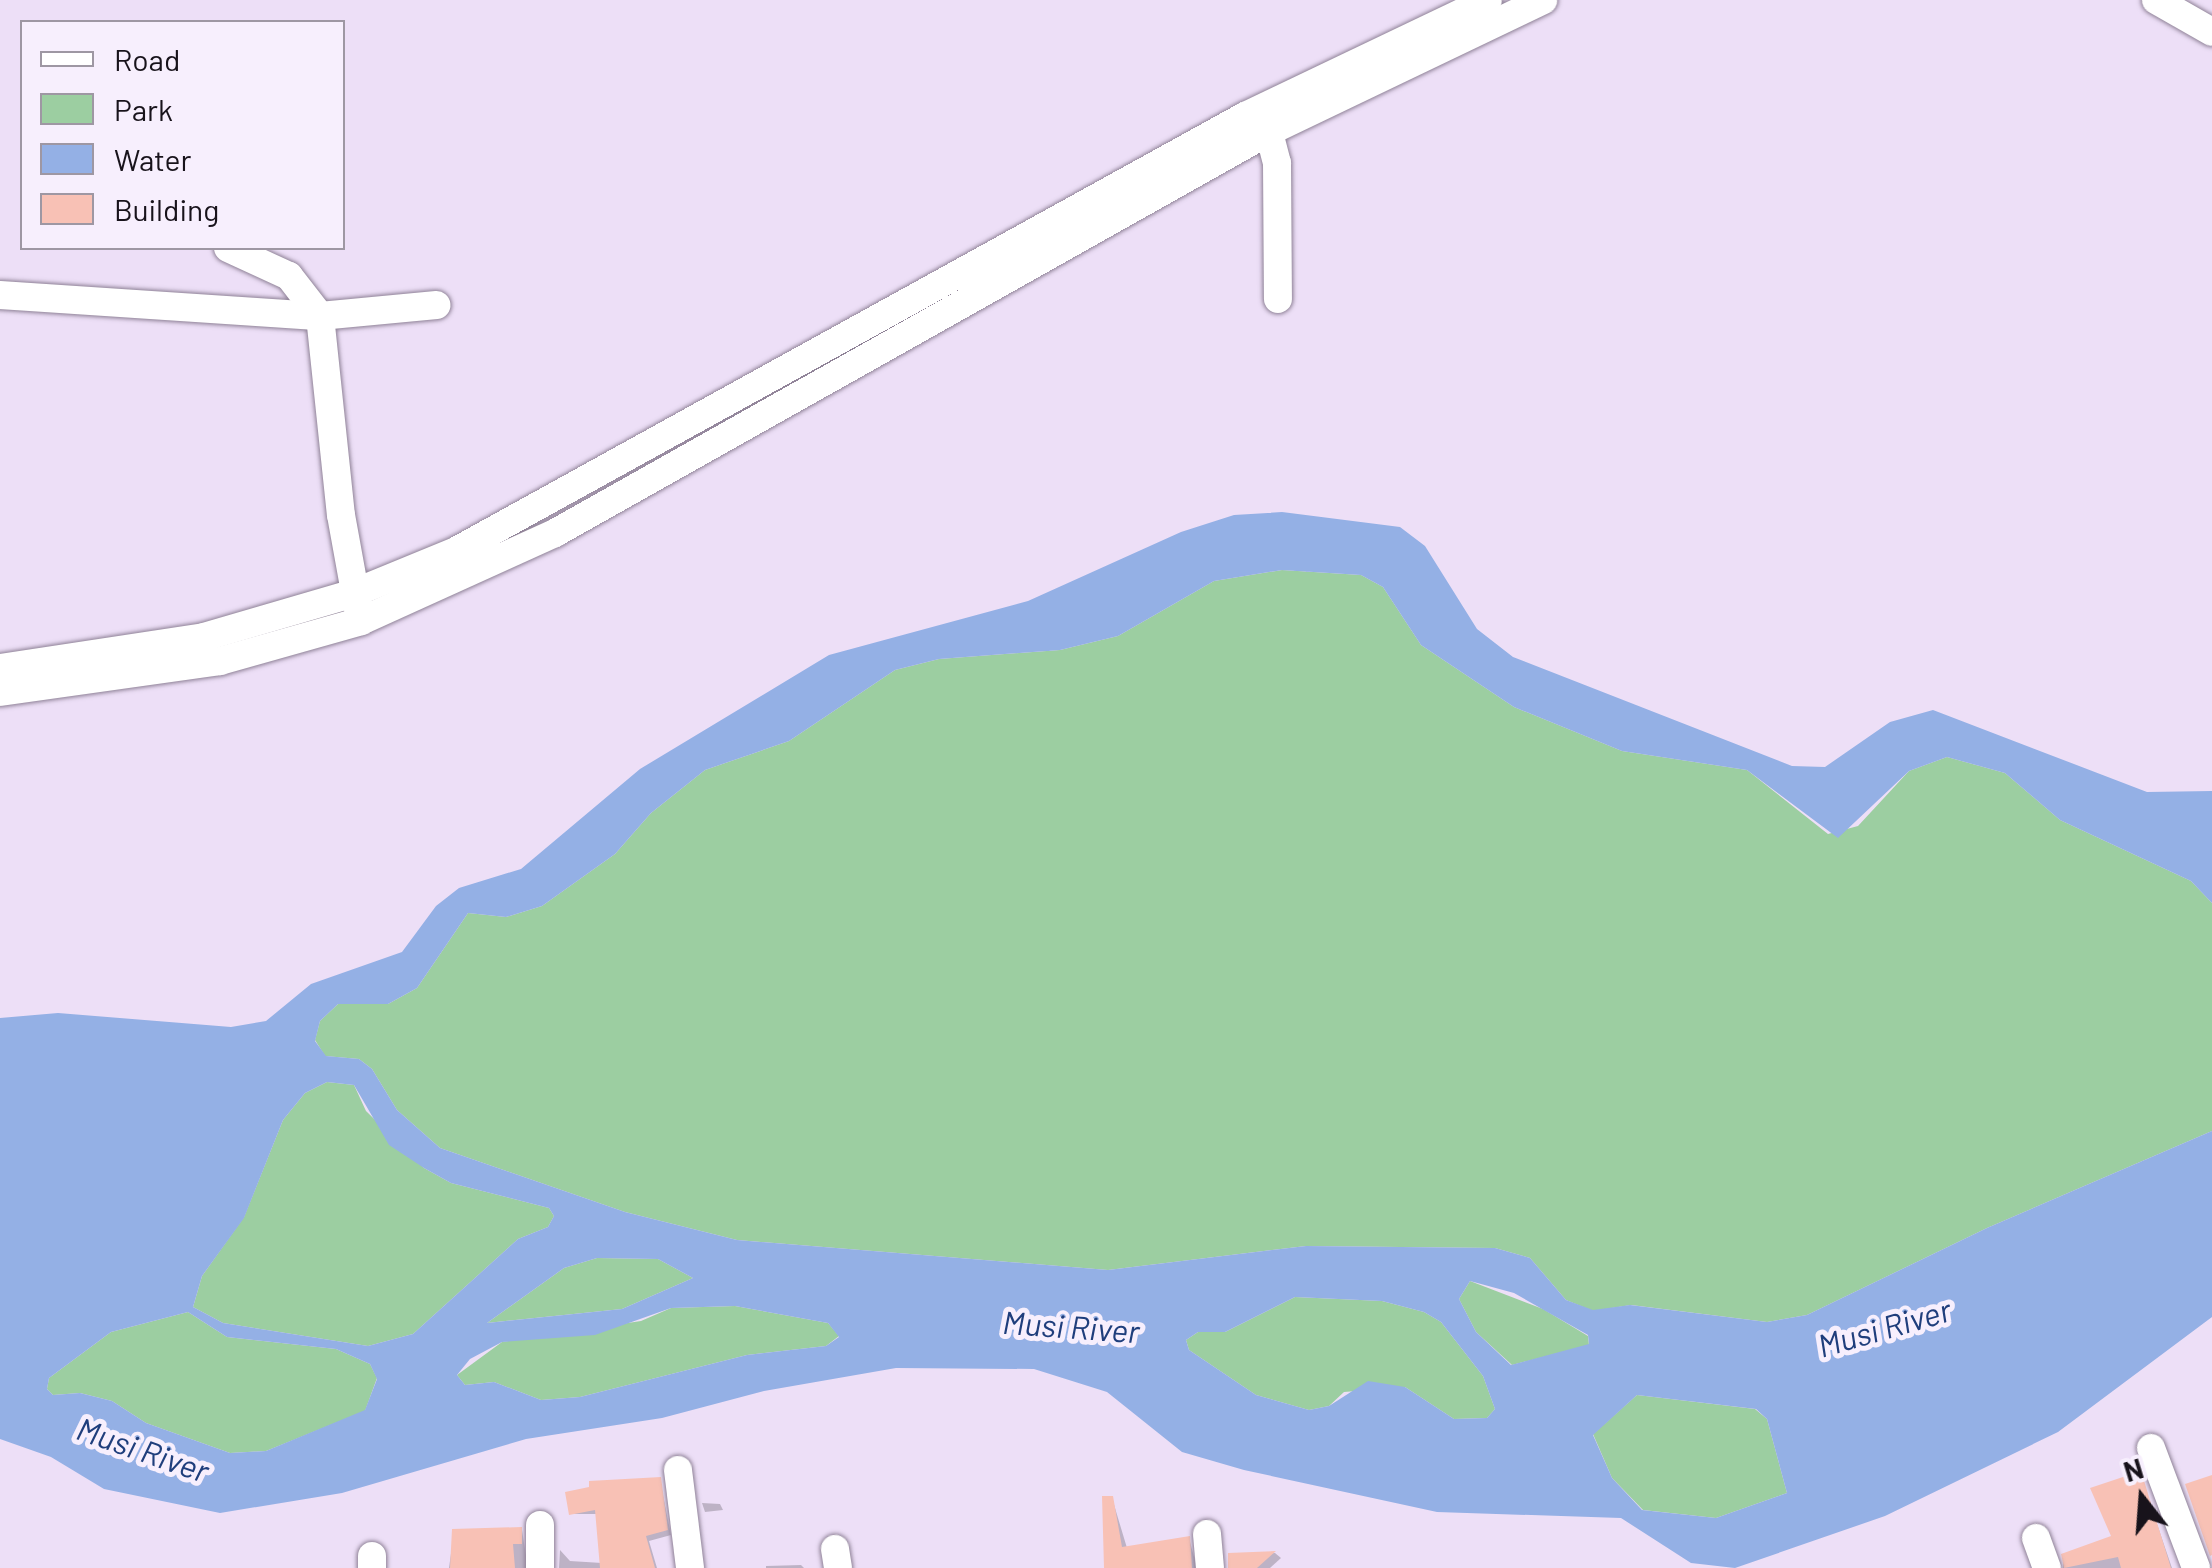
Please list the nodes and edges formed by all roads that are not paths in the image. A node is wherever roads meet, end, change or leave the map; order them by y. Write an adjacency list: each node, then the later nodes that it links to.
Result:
1 (1488, 0): 5 (street)
2 (1544, 0): 5 (street)
3 (2156, 0): 4 (street)
4 (2212, 32)
5 (1266, 119): 8 (street); 11 (street); 12 (street)
6 (232, 250): 10 (street)
7 (0, 295): 10 (street)
8 (1278, 299)
9 (436, 305): 10 (street)
10 (320, 316): 11 (street)
11 (354, 592): 12 (street); 13 (street)
12 (360, 620): 14 (street)
13 (0, 668)
14 (0, 692)
15 (2152, 1448): 24 (street)
16 (678, 1470): 21 (street)
17 (540, 1525): 20 (street)
18 (1207, 1534): 22 (street)
19 (2036, 1538): 23 (street)
20 (540, 1568)
21 (690, 1568)
22 (1210, 1568)
23 (2047, 1568)
24 (2196, 1568)

